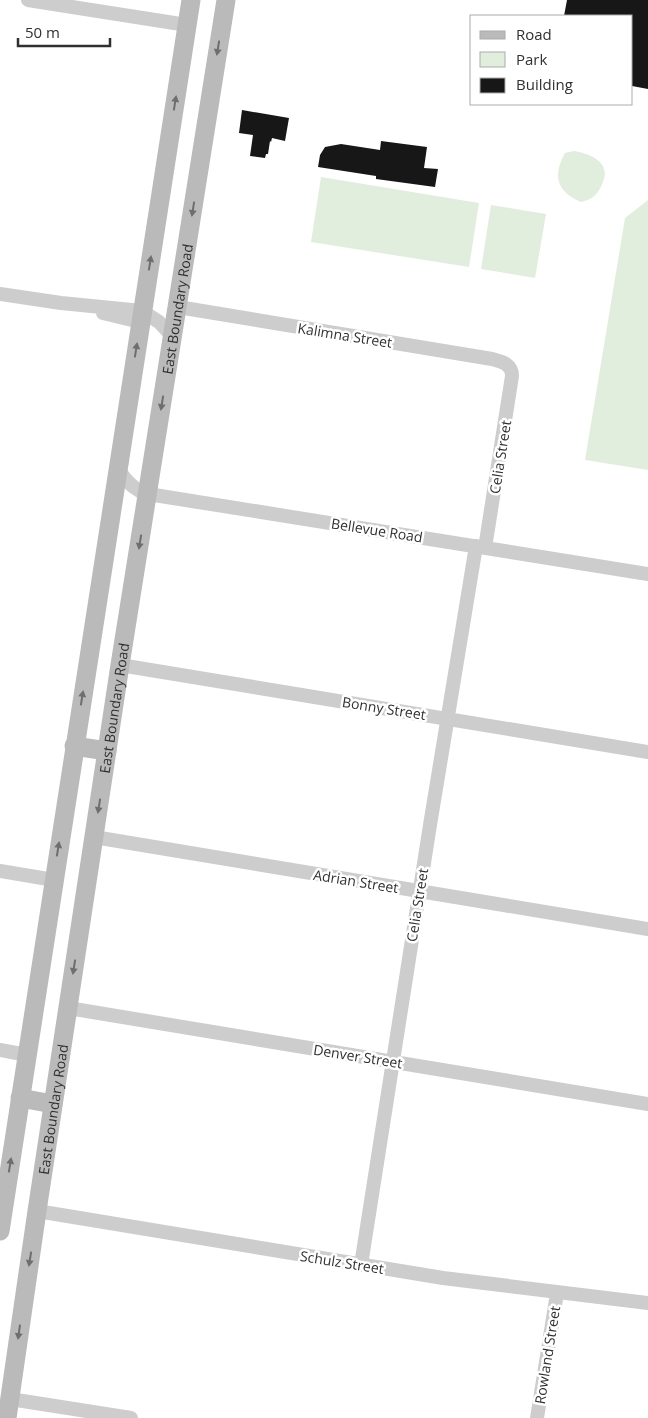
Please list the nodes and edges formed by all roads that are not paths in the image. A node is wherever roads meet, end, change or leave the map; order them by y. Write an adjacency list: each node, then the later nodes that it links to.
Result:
1 (28, 0): 5 (street)
2 (191, 0): 5 (main road)
3 (196, 0): 5 (street)
4 (226, 0): 7 (main road, East Boundary Road, one-way to 7)
5 (187, 23): 8 (main road, one-way to 5)
6 (0, 294): 8 (street)
7 (178, 307): 9 (main road, East Boundary Road); 10 (street, Kalimna Street)
8 (141, 317): 9 (street); 11 (main road, one-way to 8)
9 (173, 338): 12 (main road, East Boundary Road, one-way to 12)
10 (510, 366): 13 (street, Celia Street)
11 (117, 468): 12 (street, Bellevue Road); 17 (main road, one-way to 11)
12 (148, 494): 13 (street, Bellevue Road); 15 (main road, East Boundary Road, one-way to 15)
13 (481, 547): 14 (street, Bellevue Road); 16 (street, Celia Street)
14 (648, 574)
15 (120, 665): 16 (street, Bonny Street); 18 (main road, East Boundary Road)
16 (447, 718): 19 (street, Bonny Street); 23 (street, Celia Street)
17 (74, 746): 18 (main road); 22 (main road, one-way to 17)
18 (107, 751): 20 (main road, East Boundary Road, one-way to 20)
19 (648, 752)
20 (94, 838): 23 (street, Adrian Street); 25 (main road, East Boundary Road, one-way to 25)
21 (0, 872): 22 (street)
22 (54, 880): 27 (main road)
23 (419, 891): 24 (street, Adrian Street); 28 (street, Celia Street)
24 (648, 929)
25 (68, 1008): 28 (street, Denver Street); 30 (main road, East Boundary Road)
26 (0, 1050): 27 (street)
27 (28, 1055): 29 (main road)
28 (393, 1062): 31 (street, Denver Street); 34 (street, Celia Street)
29 (20, 1098): 30 (main road); 33 (main road, one-way to 29)
30 (53, 1104): 32 (main road, East Boundary Road)
31 (648, 1104)
32 (37, 1211): 34 (street, Schulz Street); 37 (main road, East Boundary Road, one-way to 37)
33 (0, 1231)
34 (362, 1265): 35 (street, Schulz Street)
35 (557, 1293): 36 (street, Schulz Street); 40 (street, Rowland Street)
36 (648, 1303)
37 (10, 1399): 38 (main road, East Boundary Road); 39 (street)
38 (7, 1418)
39 (131, 1418)
40 (536, 1418)

